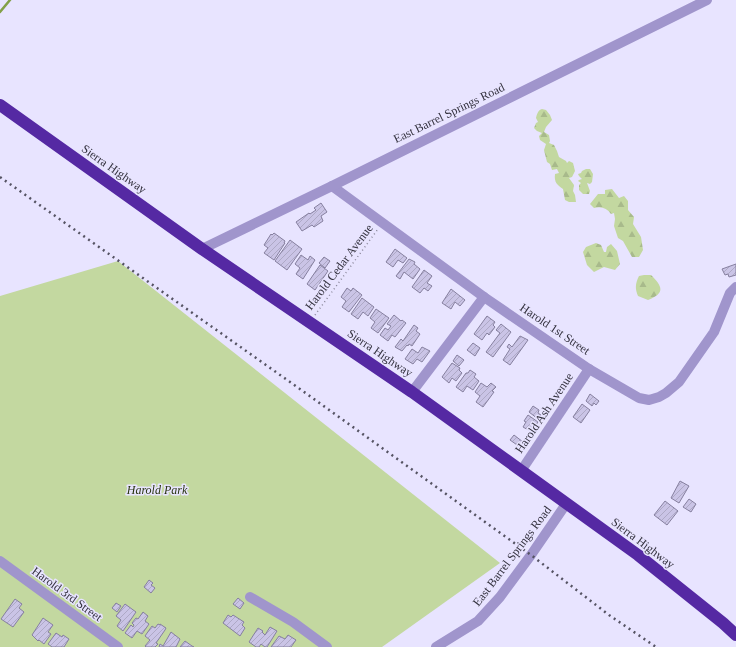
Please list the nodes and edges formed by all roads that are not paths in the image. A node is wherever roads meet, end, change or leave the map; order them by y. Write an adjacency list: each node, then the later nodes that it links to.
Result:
1 (707, 0): 3 (street, East Barrel Springs Road)
2 (0, 105): 4 (highway, Sierra Highway)
3 (332, 186): 4 (street, East Barrel Springs Road); 6 (street, Harold 1st Street)
4 (202, 249): 8 (highway, Sierra Highway)
5 (736, 288): 7 (street, Harold 1st Street)
6 (484, 297): 7 (street, Harold 1st Street); 8 (street)
7 (589, 369): 9 (street, Harold Ash Avenue)
8 (412, 392): 9 (highway, Sierra Highway)
9 (521, 471): 10 (highway, Sierra Highway)
10 (566, 504): 13 (highway, Sierra Highway); 16 (street, East Barrel Springs Road)
11 (0, 561): 14 (street, Harold 3rd Street)
12 (250, 597): 15 (street)
13 (736, 635)
14 (118, 647)
15 (327, 647)
16 (436, 647)

